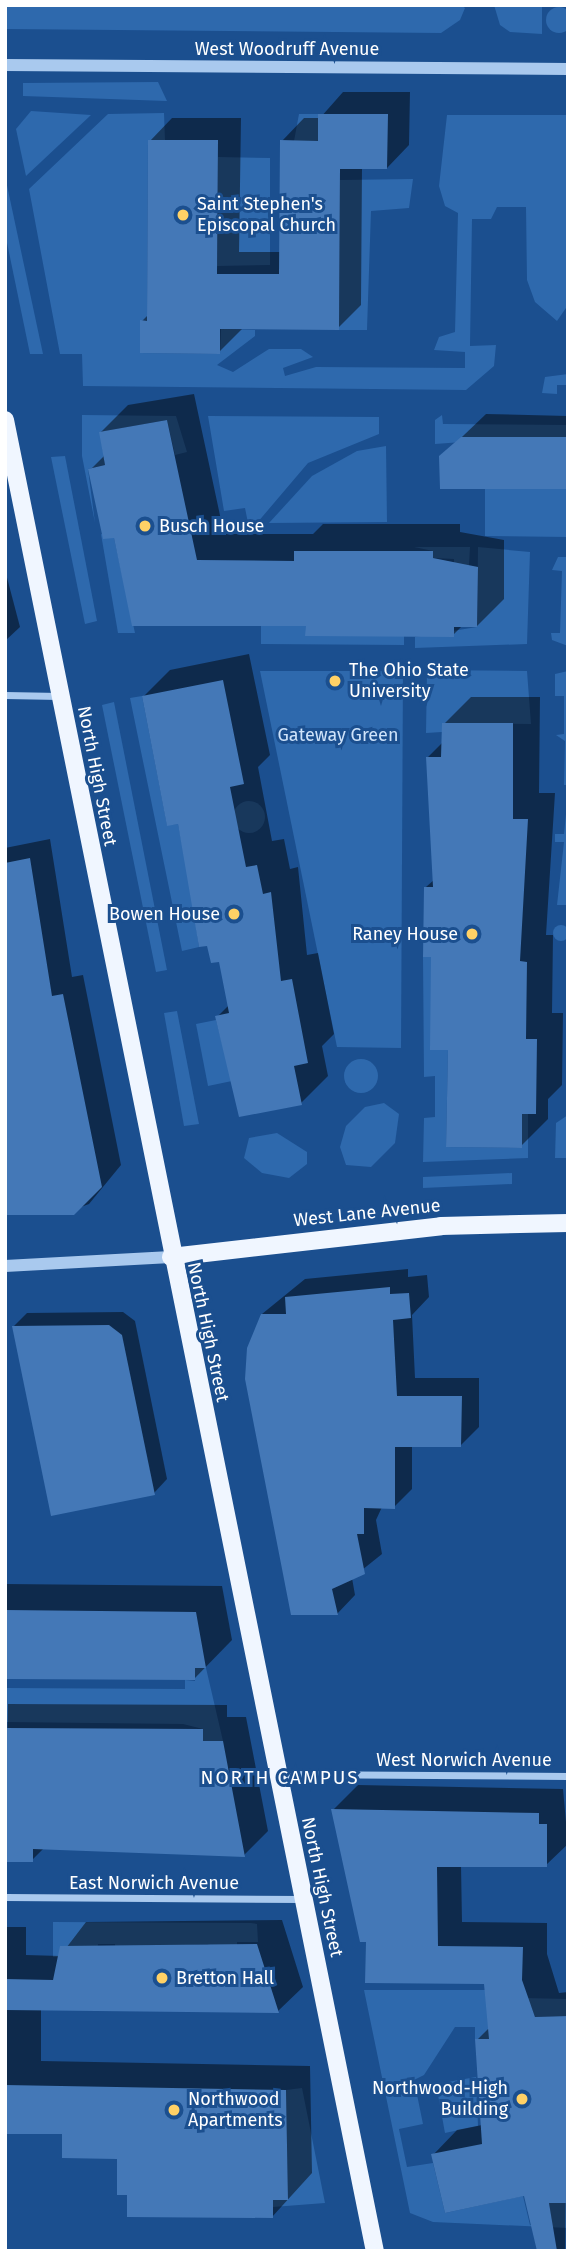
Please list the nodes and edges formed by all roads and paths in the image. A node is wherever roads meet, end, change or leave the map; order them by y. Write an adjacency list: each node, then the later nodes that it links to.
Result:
1 (5, 65): 2 (street, West Woodruff Avenue)
2 (568, 68)
3 (5, 420): 5 (main road, North High Street)
4 (5, 695): 5 (street)
5 (60, 696): 7 (main road, North High Street)
6 (568, 1223): 7 (main road, West Lane Avenue)
7 (171, 1258): 8 (street); 9 (main road, North High Street)
8 (5, 1266)
9 (277, 1774): 10 (street, West Norwich Avenue); 12 (main road, North High Street)
10 (568, 1776)
11 (5, 1897): 12 (street, East Norwich Avenue)
12 (303, 1899): 13 (main road, North High Street)
13 (379, 2249)

